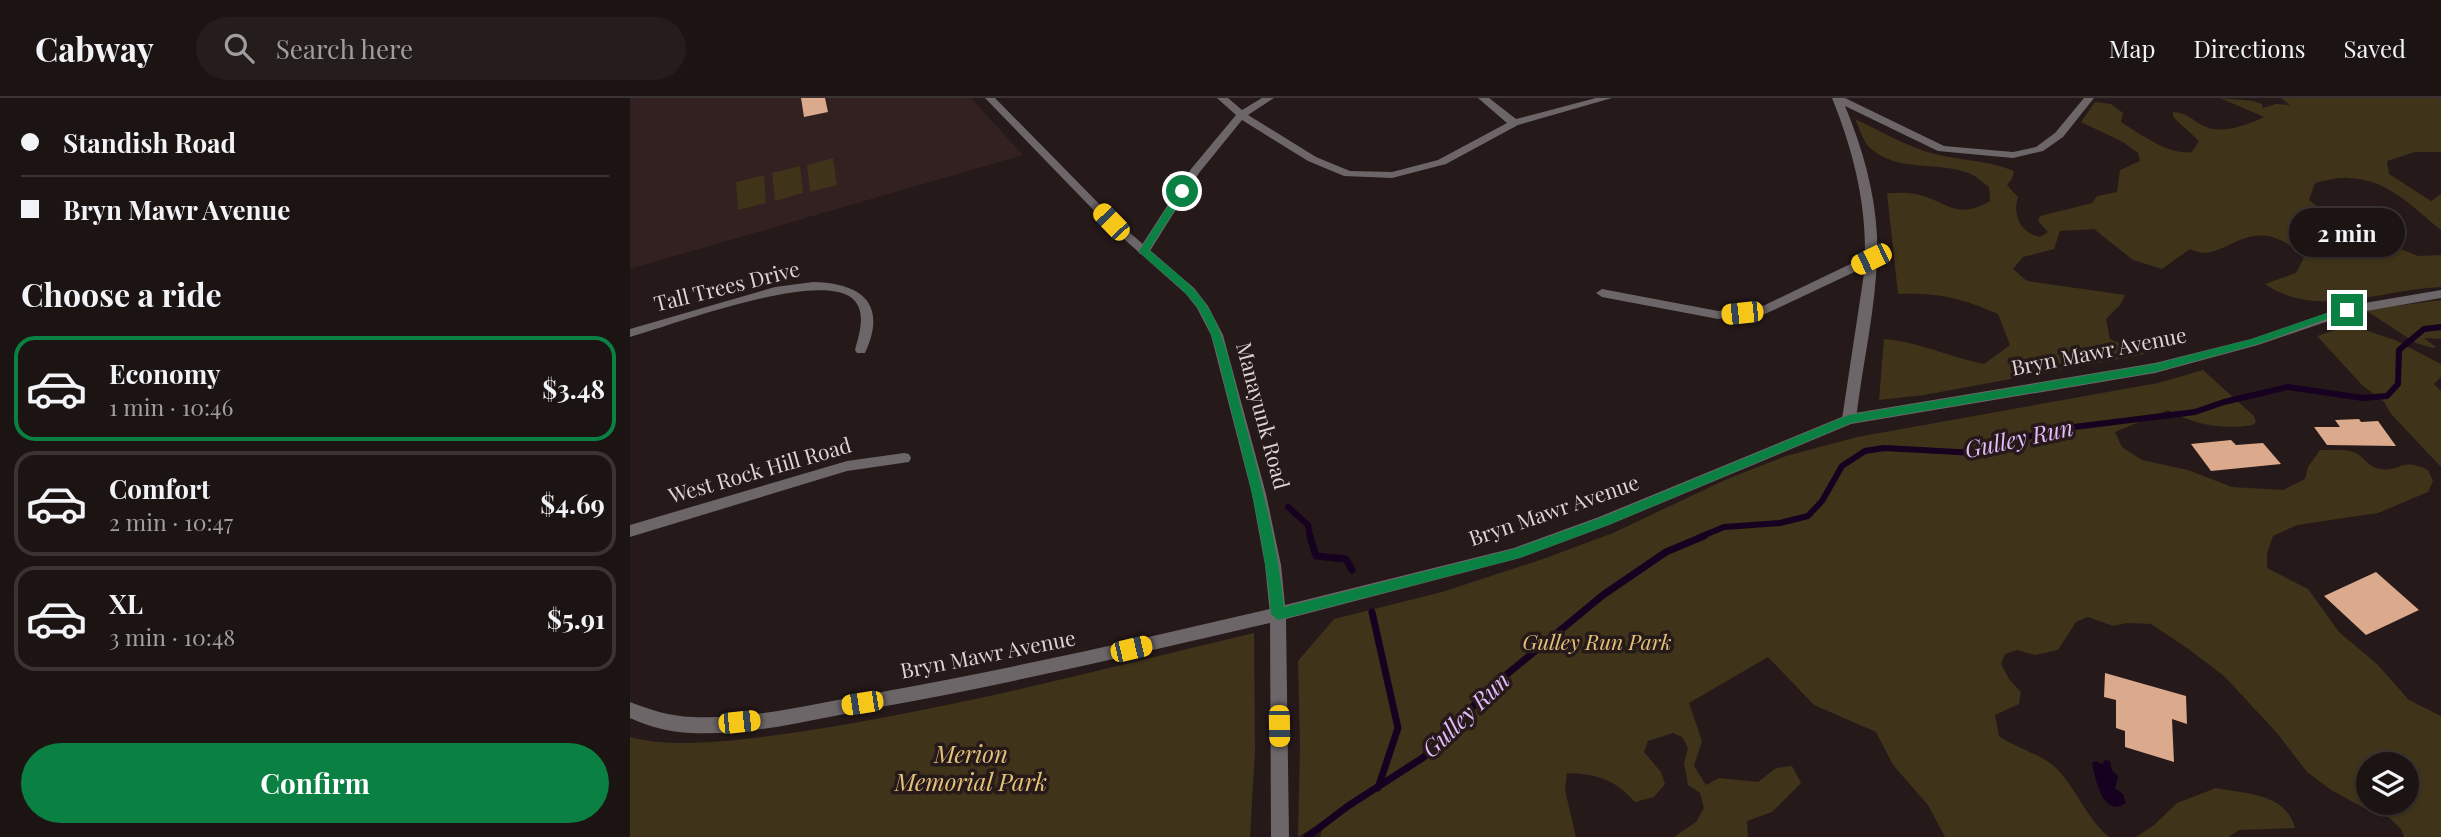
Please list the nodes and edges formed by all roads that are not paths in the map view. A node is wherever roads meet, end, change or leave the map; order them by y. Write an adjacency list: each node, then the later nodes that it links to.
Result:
1 (990, 98): 10 (street, Manayunk Road)
2 (1223, 98): 8 (street)
3 (1269, 98): 8 (street)
4 (1483, 98): 9 (street)
5 (1607, 98): 9 (street)
6 (1837, 98): 7 (street); 11 (street)
7 (2089, 98)
8 (1241, 115): 9 (street); 10 (street)
9 (1514, 123)
10 (1144, 251): 19 (street, Manayunk Road)
11 (1871, 259): 12 (street); 16 (street)
12 (1602, 293)
13 (2441, 294): 16 (street, Bryn Mawr Avenue)
14 (630, 332): 15 (street, Tall Trees Drive)
15 (861, 350)
16 (1849, 419): 19 (street, Bryn Mawr Avenue)
17 (904, 458): 18 (street, West Rock Hill Road)
18 (630, 531)
19 (1278, 614): 20 (street, Bryn Mawr Avenue); 21 (street, Manayunk Road)
20 (630, 710)
21 (1280, 837)

